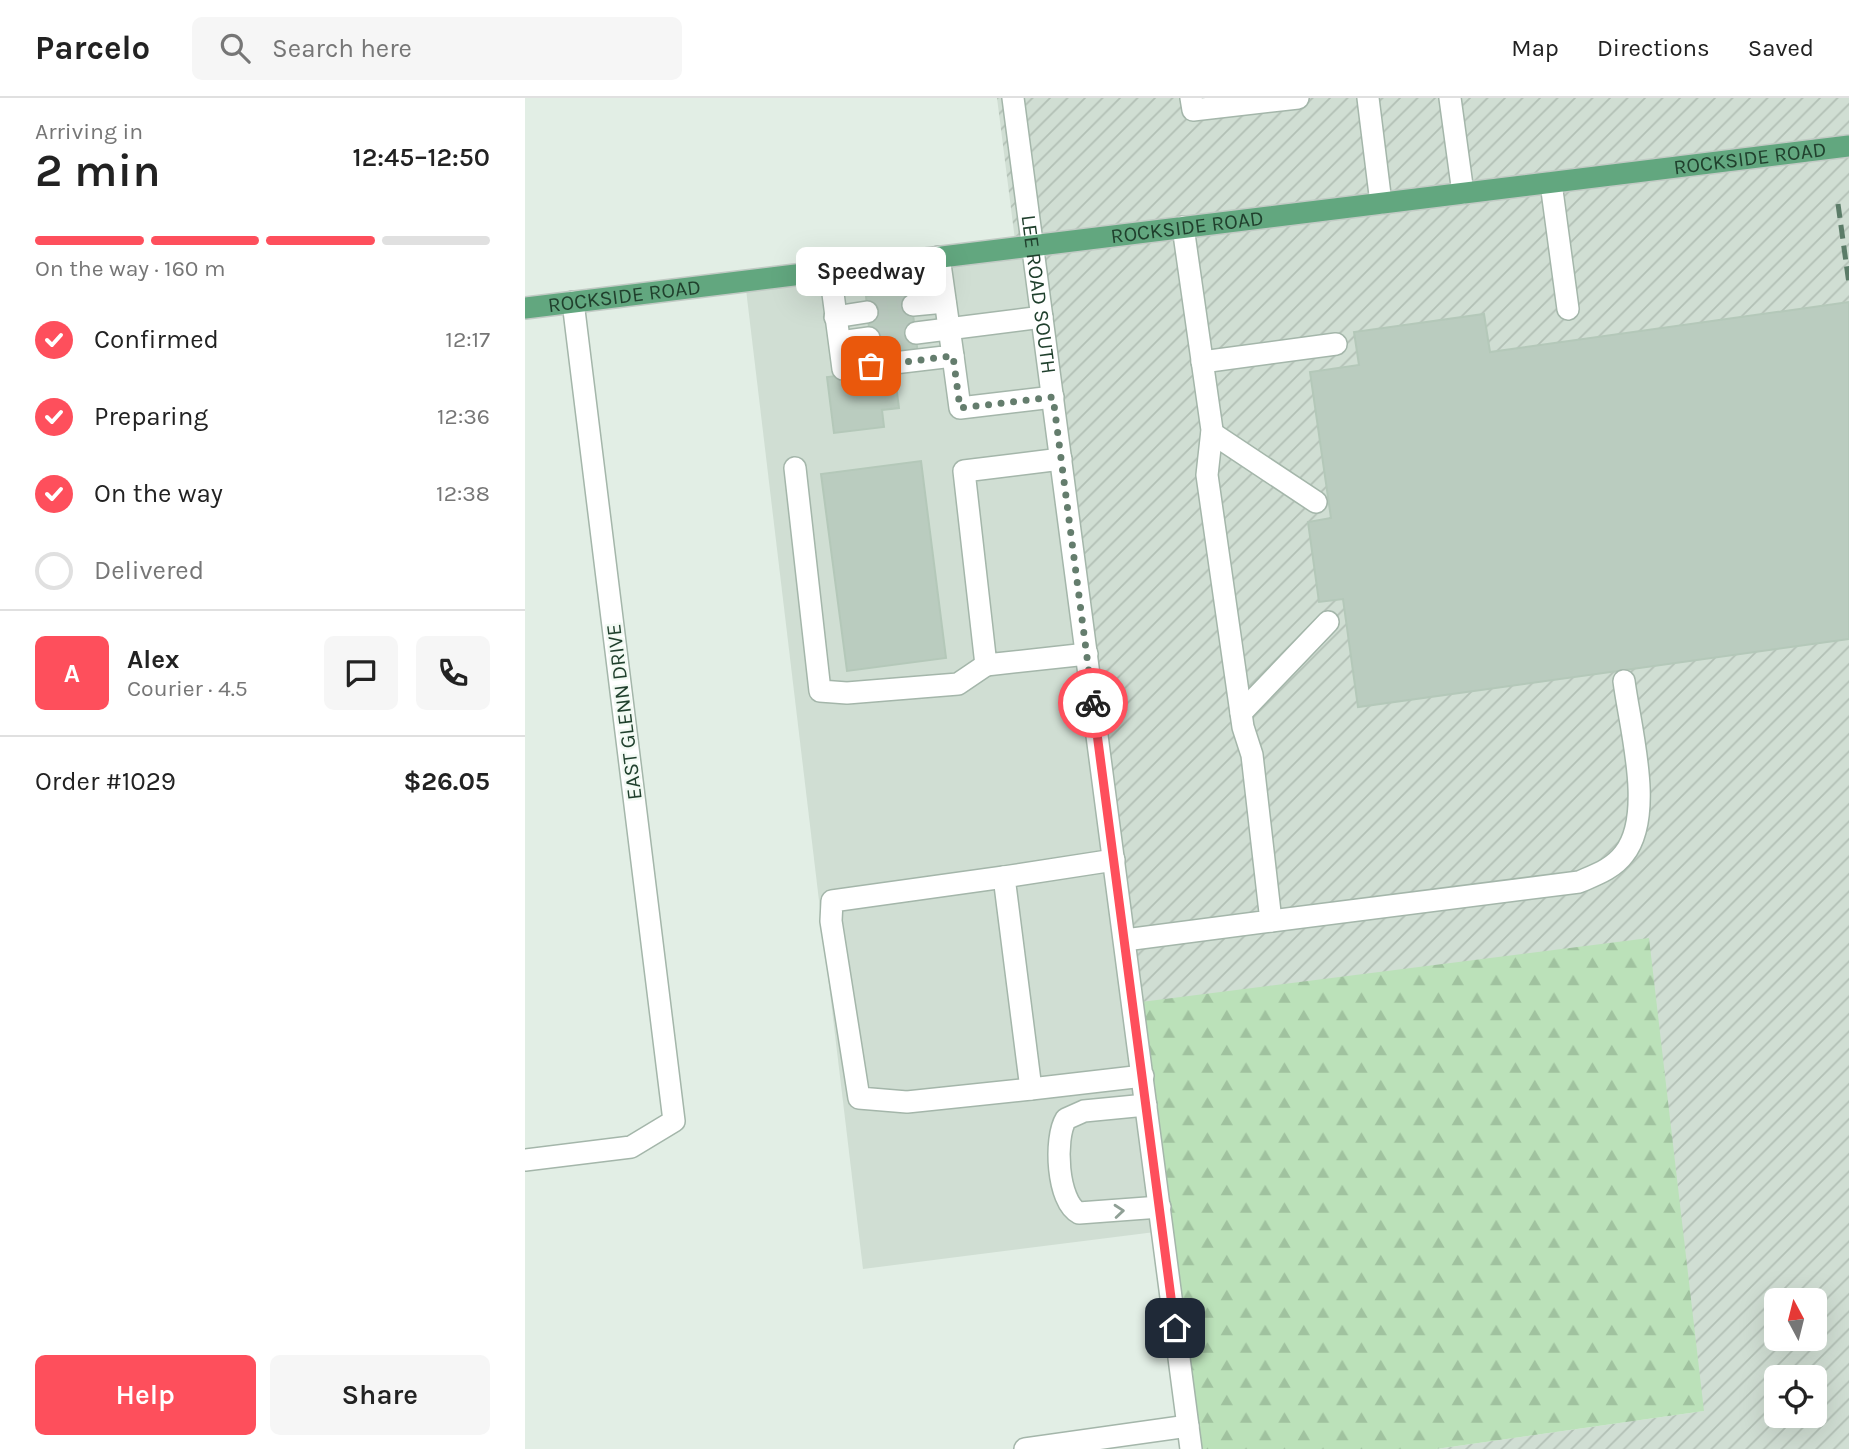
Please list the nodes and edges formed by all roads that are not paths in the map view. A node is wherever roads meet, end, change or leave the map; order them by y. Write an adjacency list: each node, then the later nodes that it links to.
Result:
1 (1013, 98): 11 (street, LEE ROAD SOUTH)
2 (1191, 98): 3 (street)
3 (1299, 98)
4 (1368, 98): 9 (street)
5 (1450, 98): 8 (street)
6 (1849, 146): 7 (main road, ROCKSIDE ROAD)
7 (1551, 183): 8 (main road, ROCKSIDE ROAD); 18 (street)
8 (1463, 193): 9 (main road, ROCKSIDE ROAD)
9 (1381, 203): 10 (main road, ROCKSIDE ROAD)
10 (1183, 227): 11 (main road, ROCKSIDE ROAD); 28 (street)
11 (1033, 246): 12 (main road, ROCKSIDE ROAD); 21 (street, LEE ROAD SOUTH)
12 (939, 257): 13 (main road, ROCKSIDE ROAD); 15 (street)
13 (830, 271): 14 (main road, ROCKSIDE ROAD); 20 (street)
14 (573, 302): 17 (main road, ROCKSIDE ROAD); 46 (street, EAST GLENN DRIVE)
15 (945, 302): 16 (street); 22 (street)
16 (913, 305)
17 (525, 308)
18 (1568, 309)
19 (867, 312): 20 (street)
20 (835, 317): 25 (street)
21 (1042, 317): 22 (street); 29 (street, LEE ROAD SOUTH)
22 (949, 329): 23 (street); 27 (street)
23 (916, 333)
24 (869, 338): 25 (street)
25 (839, 342): 27 (street)
26 (1336, 344): 28 (street)
27 (953, 356): 29 (street)
28 (1202, 362): 30 (street)
29 (1053, 397): 31 (street, LEE ROAD SOUTH)
30 (1212, 433): 33 (street); 38 (street)
31 (1061, 459): 35 (street, LEE ROAD SOUTH); 36 (street)
32 (795, 468): 36 (street)
33 (1316, 502)
34 (1328, 622): 38 (street)
35 (1087, 654): 36 (street); 39 (street, LEE ROAD SOUTH)
36 (986, 665)
37 (1623, 681): 41 (street)
38 (1241, 713): 41 (street)
39 (1114, 860): 40 (street); 42 (street, LEE ROAD SOUTH)
40 (1004, 877): 44 (street); 44 (street)
41 (1271, 921): 42 (street)
42 (1125, 940): 43 (street, LEE ROAD SOUTH)
43 (1143, 1076): 44 (street); 45 (street, LEE ROAD SOUTH)
44 (1031, 1090)
45 (1146, 1105): 47 (street, LEE ROAD SOUTH); 47 (street, one-way to 47)
46 (525, 1160)
47 (1160, 1207): 48 (street, LEE ROAD SOUTH)
48 (1188, 1426): 49 (street); 50 (street, LEE ROAD SOUTH)
49 (1025, 1449)
50 (1191, 1449)

